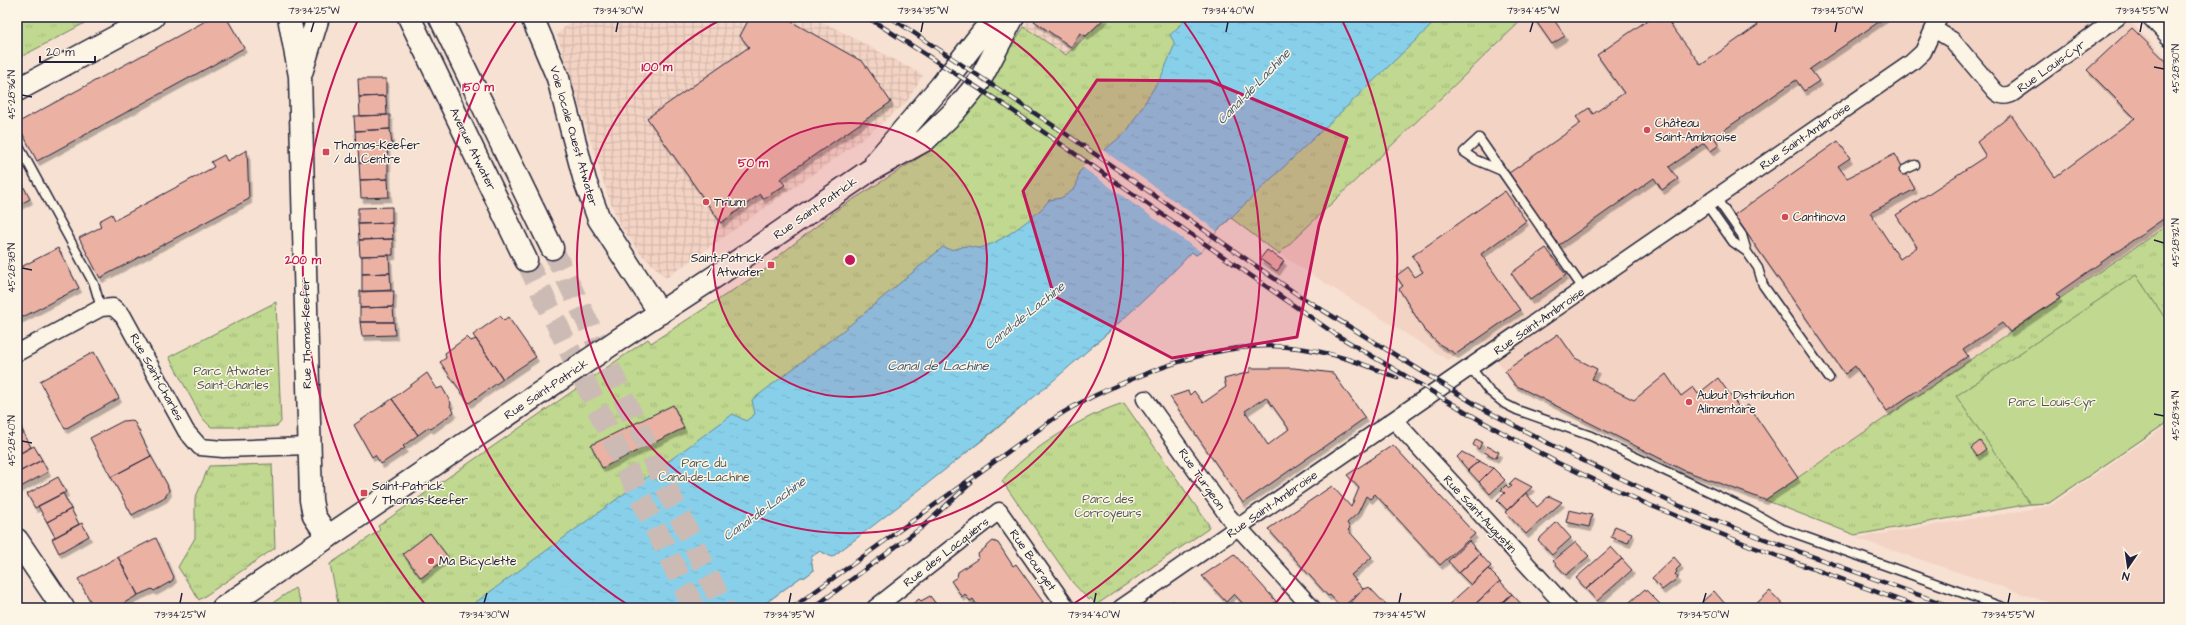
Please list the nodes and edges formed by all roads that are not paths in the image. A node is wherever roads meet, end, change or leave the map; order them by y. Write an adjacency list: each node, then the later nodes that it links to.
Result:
1 (153, 17): 14 (main road)
2 (289, 17): 13 (main road, Rue Thomas-Keefer)
3 (318, 17): 13 (main road, Rue Thomas-Keefer)
4 (409, 17): 23 (main road, Avenue Atwater)
5 (440, 17): 21 (main road)
6 (532, 17): 26 (main road, Voie locale Ouest Atwater)
7 (998, 17): 18 (main road, Rue Saint-Patrick)
8 (1013, 17): 18 (main road, Rue Saint-Patrick)
9 (2118, 17): 11 (street, Rue Louis-Cyr)
10 (2150, 17): 12 (street)
11 (1936, 23): 20 (street, Rue Saint-Ambroise)
12 (2169, 37)
13 (300, 76): 32 (main road, Rue Thomas-Keefer)
14 (17, 90)
15 (17, 143): 25 (lane)
16 (1915, 165): 17 (lane)
17 (1904, 170)
18 (869, 171): 26 (main road, Rue Saint-Patrick)
19 (1502, 171): 19 (lane); 24 (lane)
20 (1711, 201): 22 (lane); 22 (lane); 24 (street, Rue Saint-Ambroise)
21 (552, 248)
22 (1747, 252): 29 (lane)
23 (526, 260)
24 (1584, 290): 28 (street, Rue Saint-Ambroise)
25 (101, 308): 27 (street); 32 (street, Rue Saint-Charles)
26 (660, 313): 35 (main road, Rue Saint-Patrick)
27 (17, 353)
28 (1471, 368): 31 (street, Rue Saint-Ambroise); 44 (lane)
29 (1829, 378)
30 (1146, 399): 34 (street, Rue Turgeon)
31 (1394, 420): 34 (street, Rue Saint-Ambroise); 43 (street, Rue Saint-Augustin)
32 (309, 446): 35 (main road, Rue Thomas-Keefer)
33 (998, 511): 39 (street, Rue des Lacquiers); 40 (street, Rue Bourget)
34 (1239, 528): 41 (street, Rue Saint-Ambroise); 42 (street, Rue Turgeon)
35 (328, 537): 38 (main road, Rue Saint-Patrick)
36 (17, 540): 37 (main road)
37 (62, 608)
38 (223, 608)
39 (875, 608)
40 (1067, 608)
41 (1121, 608)
42 (1312, 608)
43 (1567, 608)
44 (2005, 608)

